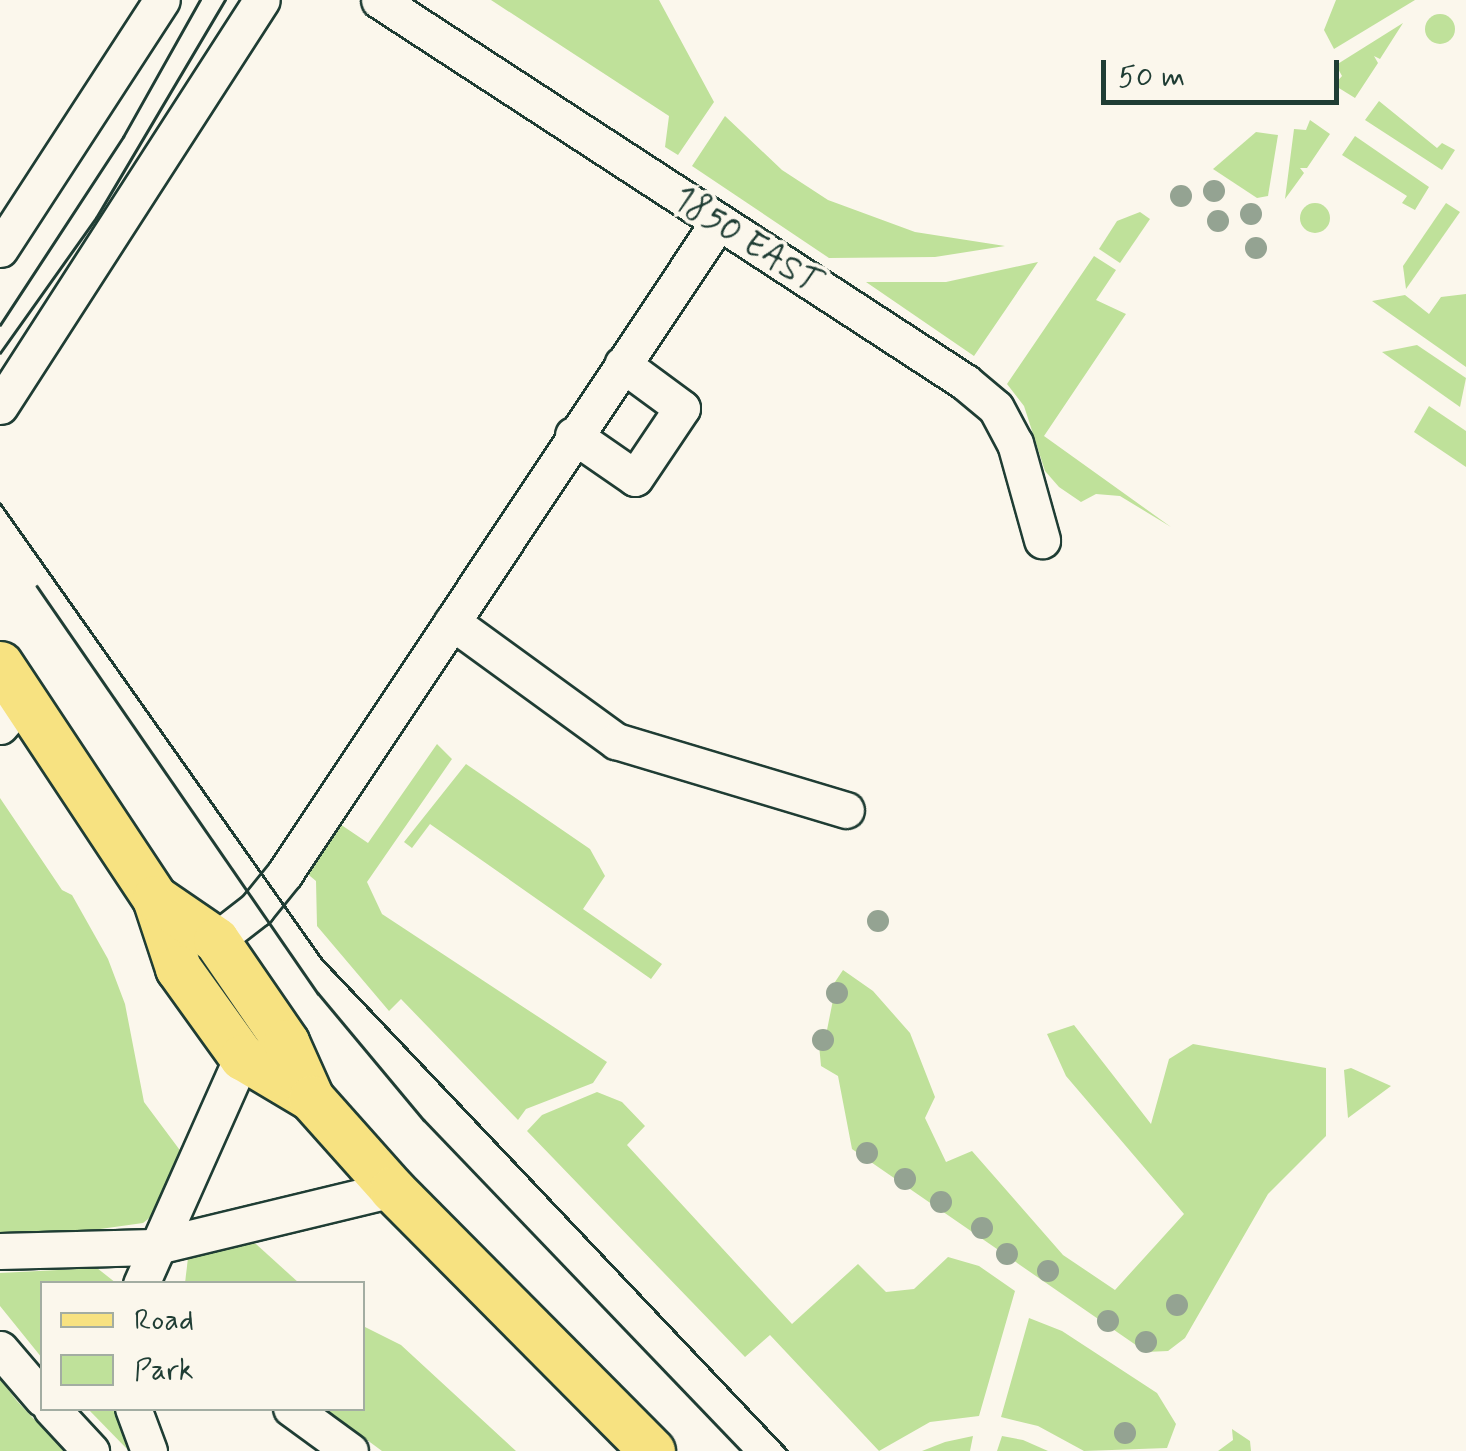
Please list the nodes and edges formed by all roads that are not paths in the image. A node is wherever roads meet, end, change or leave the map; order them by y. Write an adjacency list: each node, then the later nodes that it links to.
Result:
1 (162, 0): 5 (street)
2 (262, 0): 7 (street)
3 (379, 0): 4 (street, 1850 EAST)
4 (717, 224): 6 (street); 9 (street, 1850 EAST)
5 (0, 249)
6 (622, 364): 8 (street); 8 (street)
7 (0, 406)
8 (573, 436): 10 (street)
9 (1042, 540)
10 (452, 622): 12 (street); 14 (street)
11 (8, 697): 13 (main road)
12 (846, 810)
13 (155, 898): 14 (main road); 15 (main road)
14 (216, 940): 16 (main road)
15 (242, 1057): 16 (main road); 18 (street)
16 (312, 1098): 17 (main road)
17 (392, 1189): 18 (street); 30 (main road)
18 (154, 1247): 19 (street); 20 (street); 21 (street)
19 (0, 1251)
20 (143, 1281)
21 (167, 1281)
22 (0, 1349): 23 (street)
23 (40, 1396)
24 (54, 1411): 27 (street)
25 (133, 1411): 28 (street)
26 (295, 1411): 29 (street)
27 (92, 1451)
28 (149, 1451)
29 (350, 1451)
30 (652, 1451)

